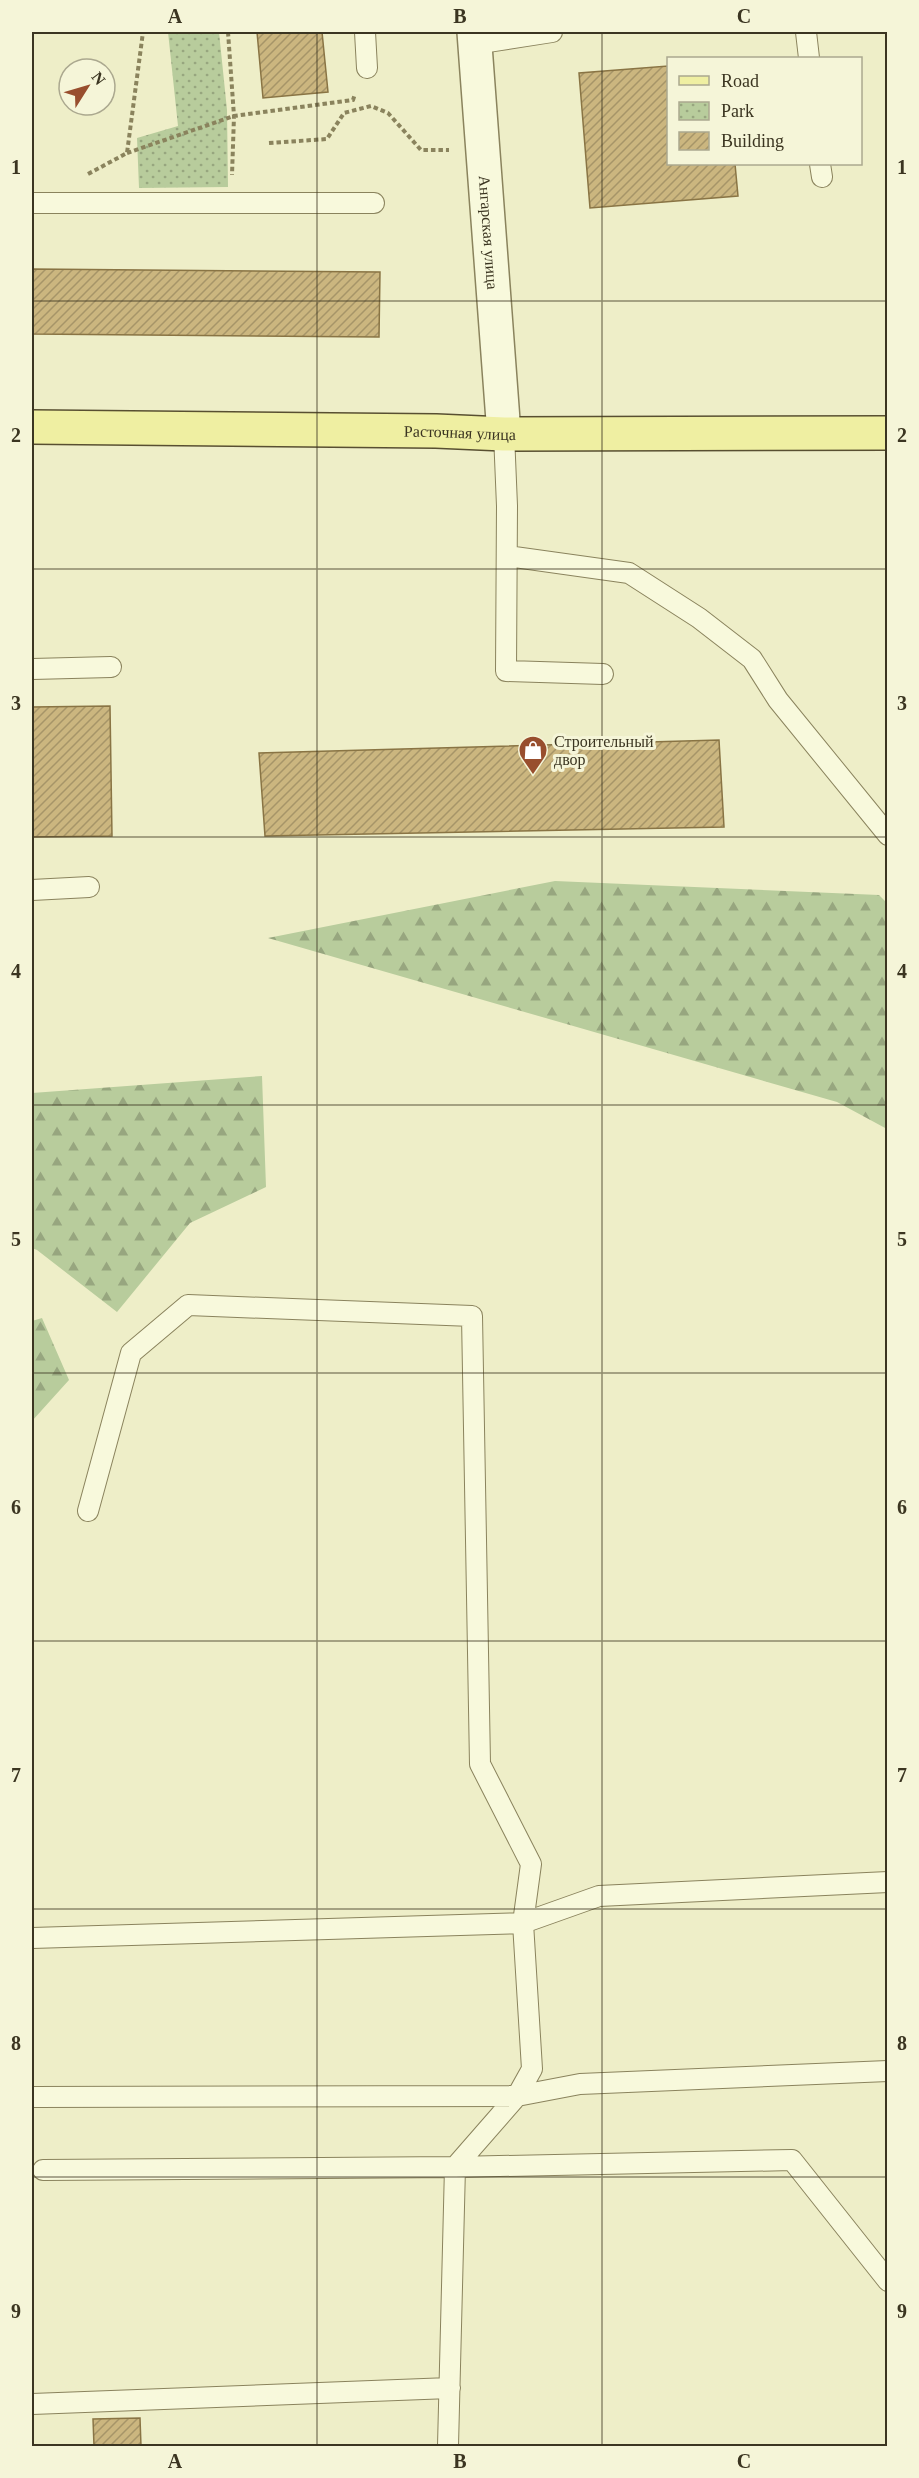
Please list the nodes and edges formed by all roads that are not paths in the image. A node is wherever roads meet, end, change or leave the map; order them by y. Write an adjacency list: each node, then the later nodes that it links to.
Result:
1 (365, 32): 6 (lane)
2 (552, 32): 4 (lane)
3 (806, 32): 5 (lane)
4 (475, 38): 10 (street, Ангарская улица)
5 (809, 57)
6 (367, 68)
7 (32, 202): 8 (lane)
8 (374, 203)
9 (32, 427): 10 (main road, Расточная улица)
10 (504, 434): 11 (main road, Расточная улица); 12 (lane)
11 (888, 434)
12 (507, 556): 15 (lane); 16 (lane)
13 (111, 668): 14 (lane)
14 (32, 669)
15 (603, 674)
16 (888, 835)
17 (89, 887): 18 (lane)
18 (32, 890)
19 (88, 1511): 21 (lane)
20 (888, 1882): 21 (lane)
21 (523, 1923): 22 (lane); 24 (lane)
22 (32, 1938)
23 (888, 2071): 24 (lane)
24 (517, 2096): 25 (lane); 26 (lane)
25 (32, 2097)
26 (455, 2167): 27 (lane); 28 (lane); 29 (lane)
27 (43, 2170)
28 (888, 2281)
29 (450, 2388): 30 (lane); 31 (lane)
30 (32, 2404)
31 (448, 2446)

